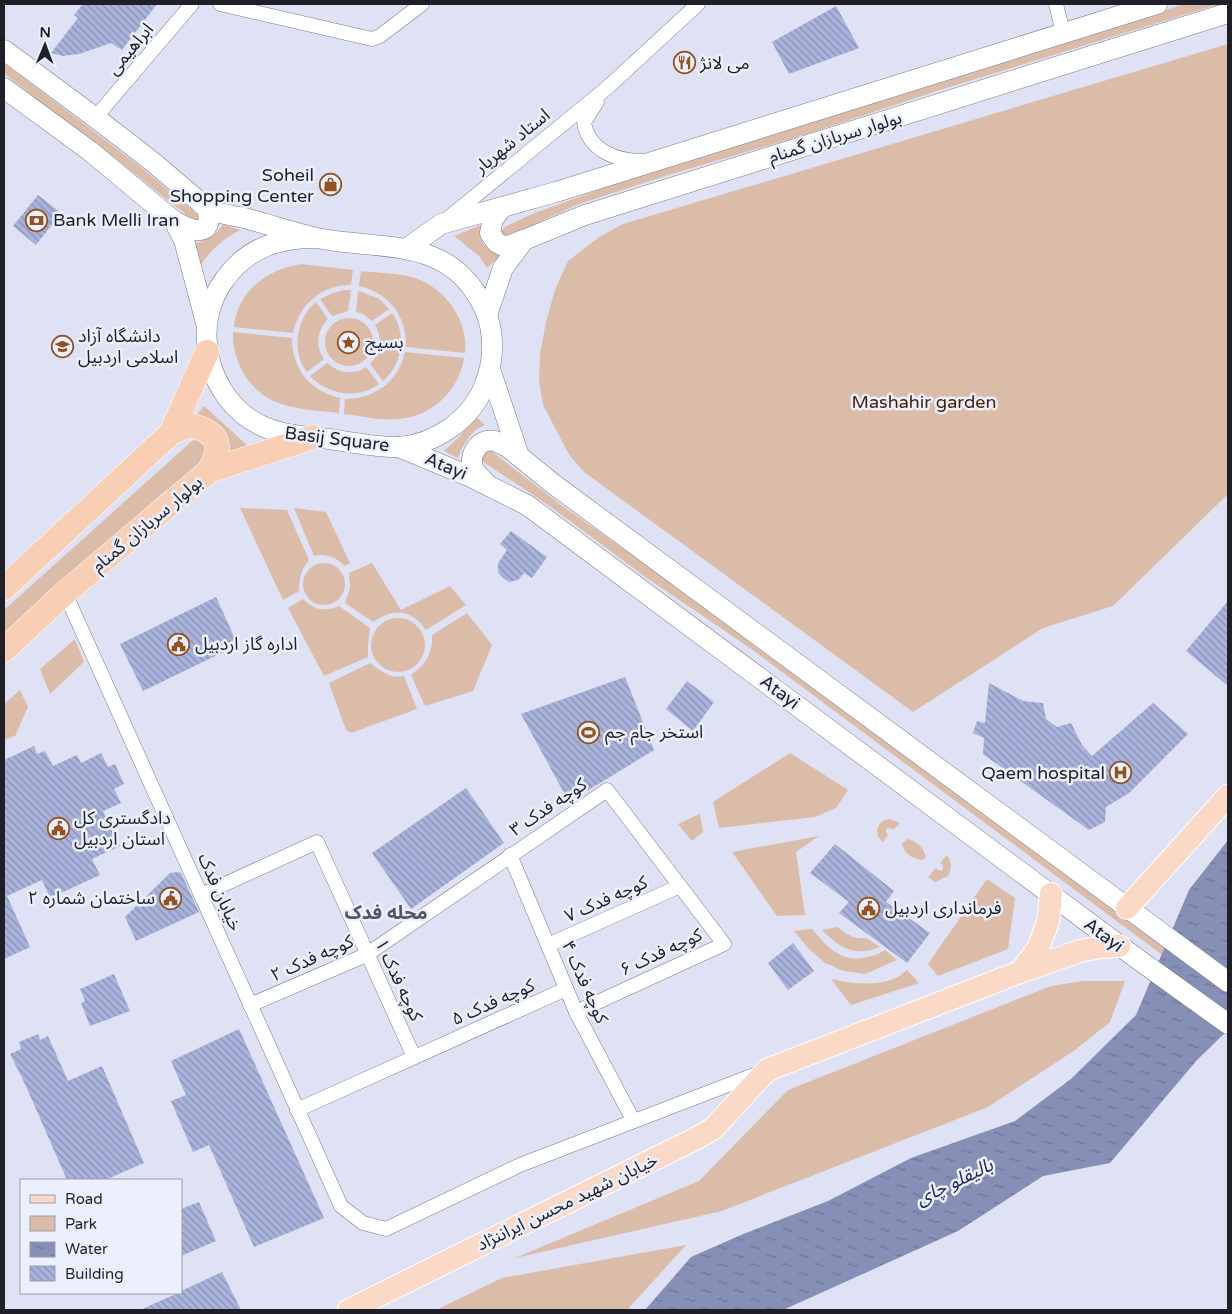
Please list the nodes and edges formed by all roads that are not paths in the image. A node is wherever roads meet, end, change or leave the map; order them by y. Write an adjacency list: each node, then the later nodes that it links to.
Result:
1 (192, 4): 12 (street, ابراهیمی)
2 (220, 4): 3 (street)
3 (422, 4)
4 (698, 4): 11 (street)
5 (1056, 4): 8 (street)
6 (1157, 4): 8 (main road, بولوار سربازان گمنام)
7 (1228, 13): 19 (main road, بولوار سربازان گمنام)
8 (1063, 33): 13 (main road, بولوار سربازان گمنام)
9 (4, 50): 12 (main road)
10 (4, 88): 16 (main road)
11 (608, 88): 13 (street); 17 (street, استاد شهریار)
12 (95, 118): 14 (main road)
13 (656, 161): 15 (main road, بولوار سربازان گمنام)
14 (207, 208): 16 (main road); 18 (main road)
15 (502, 208): 17 (main road, بولوار سربازان گمنام); 19 (main road, بولوار سربازان گمنام)
16 (174, 221): 22 (main road)
17 (441, 224): 20 (main road, بولوار سربازان گمنام)
18 (317, 238): 20 (main road, Basij Square); 22 (main road, Basij Square)
19 (524, 240): 21 (main road)
20 (406, 249): 21 (main road, Basij Square)
21 (487, 314): 24 (main road, Basij Square)
22 (207, 326): 23 (main road, Basij Square)
23 (207, 352): 25 (highway); 26 (main road, Basij Square)
24 (490, 369): 27 (main road, Basij Square); 28 (main road)
25 (172, 433): 29 (highway); 31 (highway)
26 (312, 437): 27 (main road, Basij Square); 29 (highway, بولوار سربازان گمنام)
27 (399, 447): 30 (main road, Atayi)
28 (519, 456): 30 (main road, Atayi); 39 (main road, Atayi)
29 (209, 471): 32 (highway, بولوار سربازان گمنام)
30 (488, 486): 37 (main road, Atayi)
31 (4, 588)
32 (65, 593): 33 (highway, بولوار سربازان گمنام); 38 (street, خیابان فدک)
33 (4, 650)
34 (1228, 796): 39 (main road)
35 (510, 856): 36 (street, کوچه فدک ۳); 40 (street, کوچه فدک ۴); 42 (street, کوچه فدک ۲)
36 (680, 886): 40 (street, کوچه فدک ۷); 47 (street, کوچه فدک ۶)
37 (1051, 894): 41 (main road, Atayi); 43 (main road)
38 (201, 895): 42 (street, کوچه فدک ۱); 46 (street, خیابان فدک)
39 (1127, 908): 44 (main road, Atayi)
40 (548, 946): 45 (street, کوچه فدک ۴)
41 (1120, 946): 43 (main road, خیابان شهید محسن ایراننژاد); 48 (main road, Atayi)
42 (366, 955): 46 (street, کوچه فدک ۲); 49 (street, کوچه فدک ۱)
43 (1020, 972): 50 (main road, خیابان شهید محسن ایراننژاد)
44 (1228, 982)
45 (566, 989): 47 (street, کوچه فدک ۴); 49 (street, کوچه فدک ۵)
46 (250, 1006): 51 (street, خیابان فدک)
47 (576, 1012): 52 (street, کوچه فدک ۴)
48 (1228, 1024)
49 (414, 1057): 51 (street, کوچه فدک ۵)
50 (767, 1070): 52 (street, خیابان شهید محسن ایراننژاد); 54 (main road, خیابان شهید محسن ایراننژاد)
51 (297, 1110): 53 (street, خیابان فدک)
52 (633, 1120): 53 (street, خیابان شهید محسن ایراننژاد)
53 (341, 1206)
54 (349, 1310)

